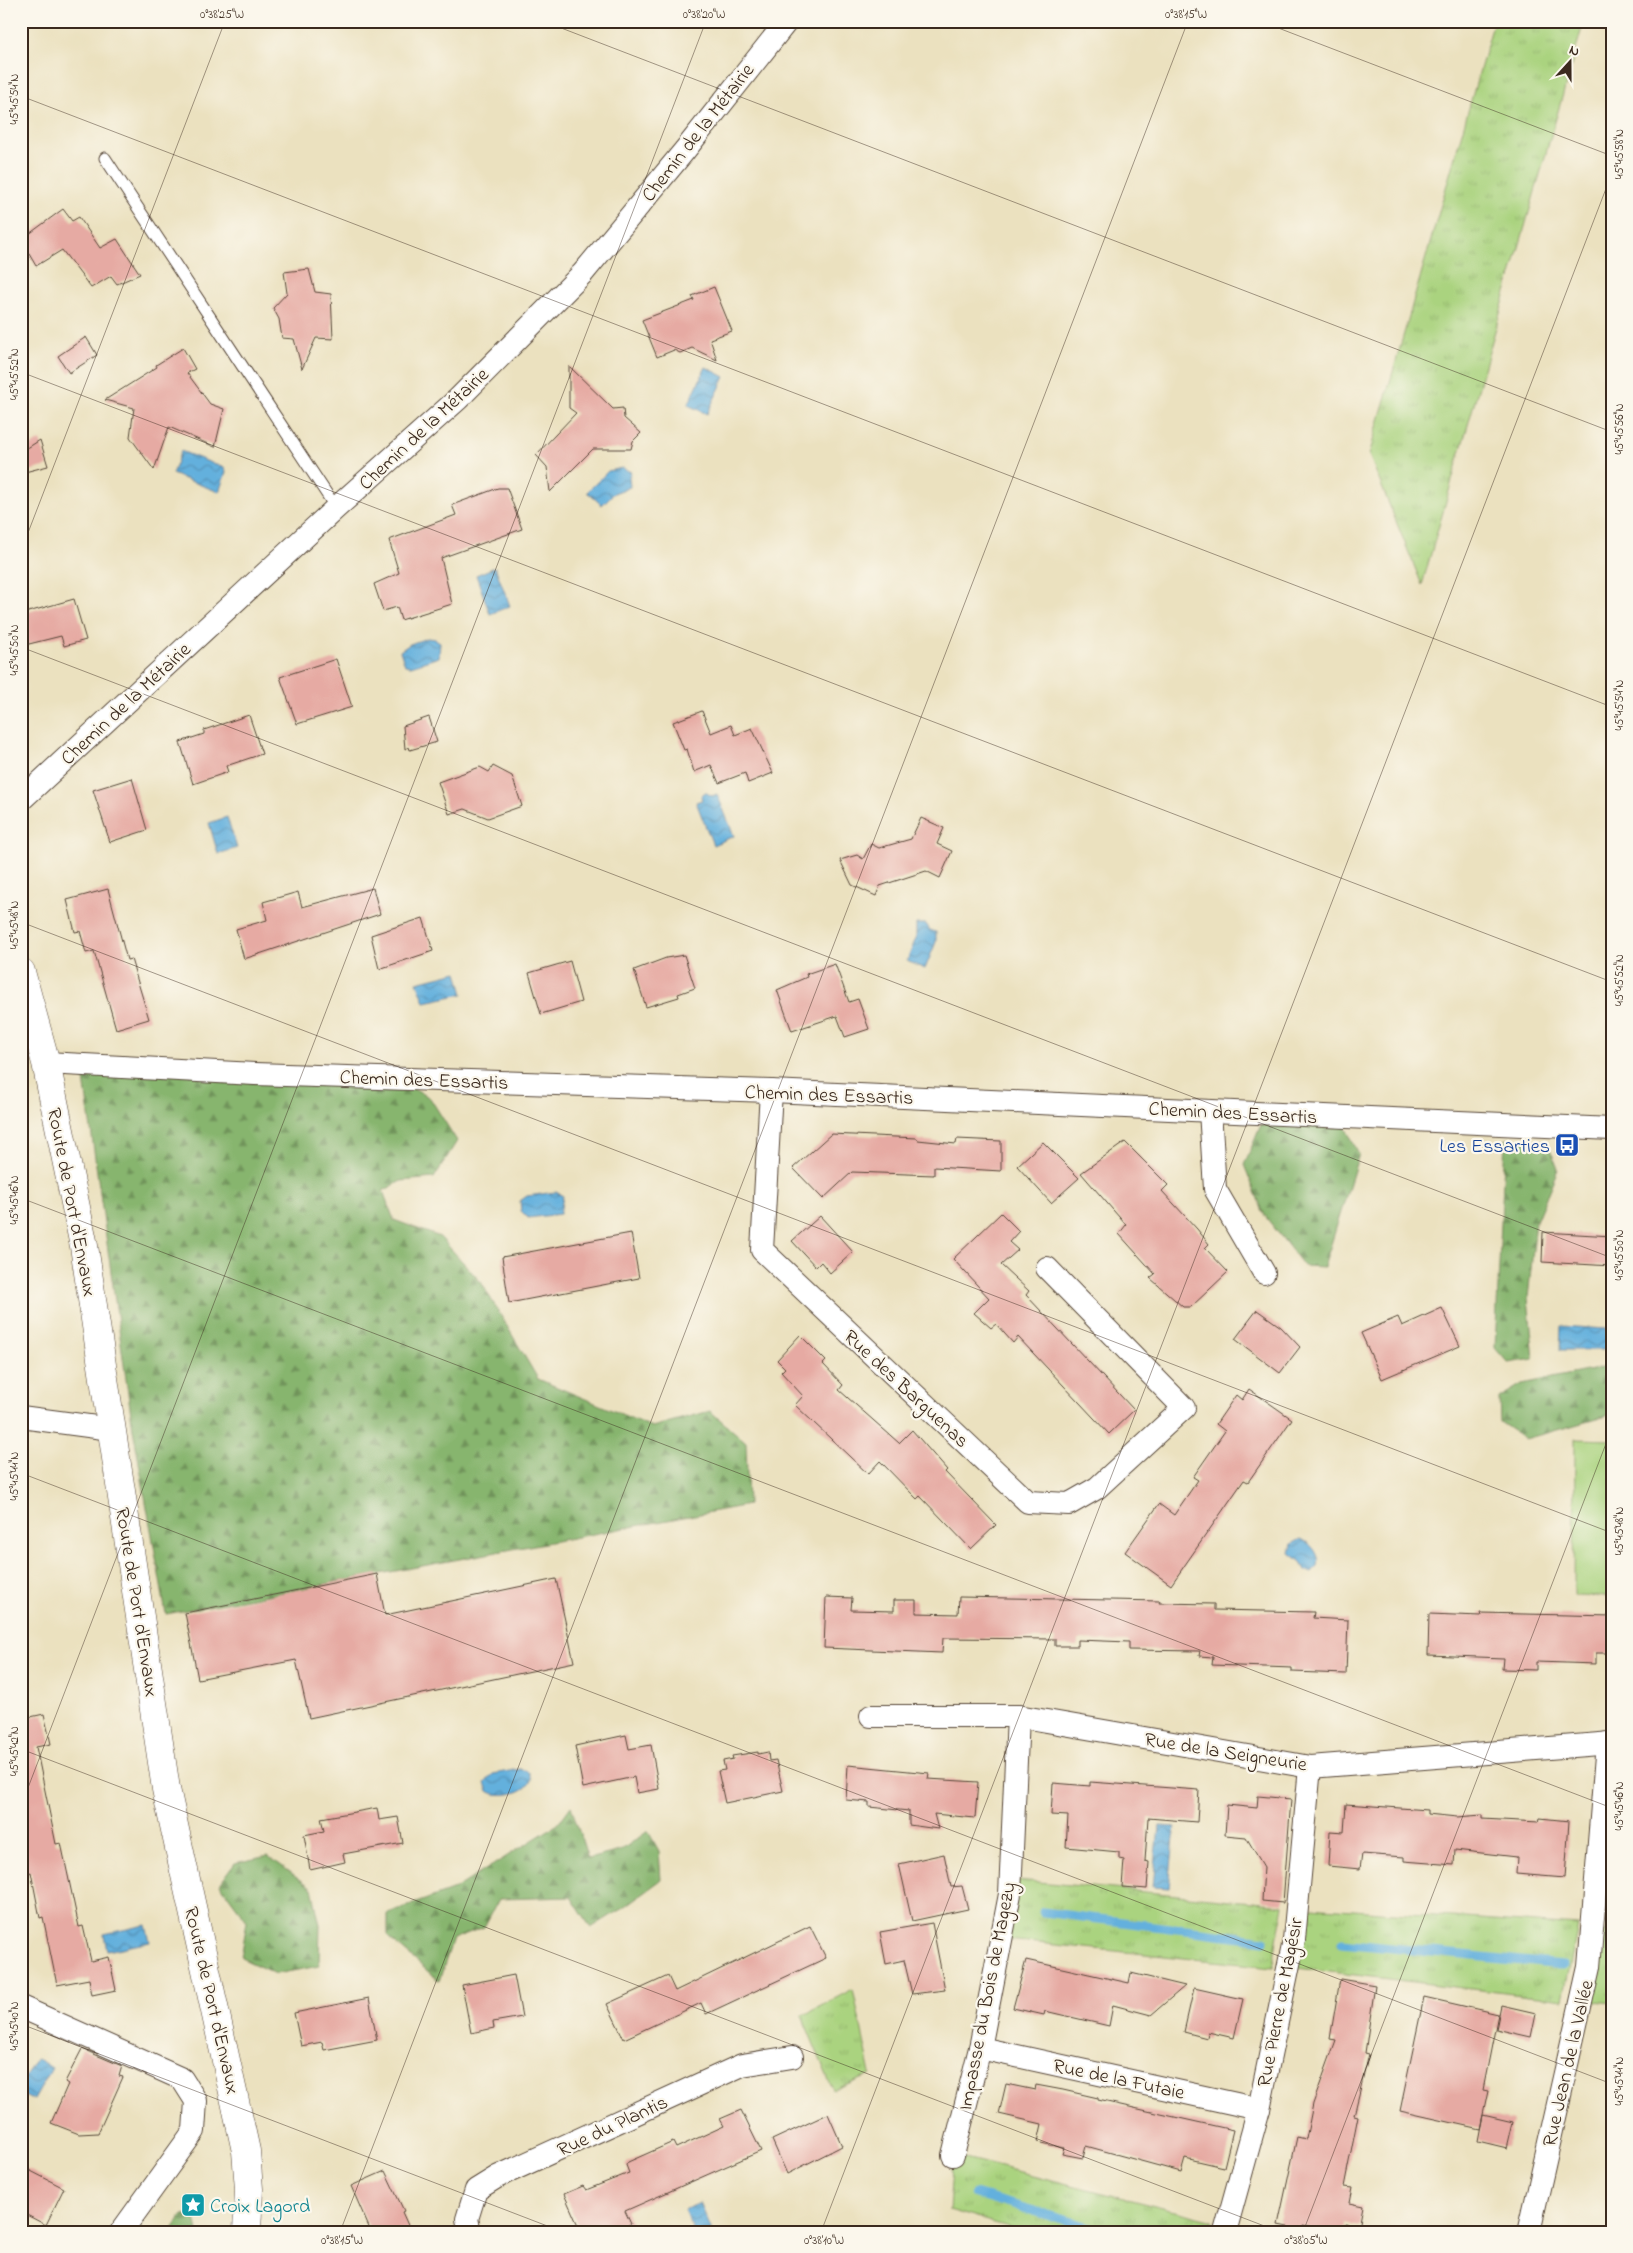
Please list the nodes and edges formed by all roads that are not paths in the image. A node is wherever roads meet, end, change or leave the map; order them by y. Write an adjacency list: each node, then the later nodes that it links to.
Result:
1 (786, 21): 3 (street, Chemin de la Métairie)
2 (105, 158): 3 (lane)
3 (336, 508): 4 (street, Chemin de la Métairie)
4 (21, 800)
5 (21, 972): 6 (street, Route de Port d'Envaux)
6 (46, 1063): 7 (street, Chemin des Essartis); 13 (street, Route de Port d'Envaux)
7 (770, 1091): 8 (street, Chemin des Essartis); 10 (street, Rue des Barguenas)
8 (1210, 1111): 9 (street, Chemin des Essartis); 11 (street)
9 (1612, 1129)
10 (1047, 1268)
11 (1264, 1273)
12 (21, 1417): 13 (street)
13 (111, 1430): 24 (street, Route de Port d'Envaux)
14 (870, 1716): 15 (street, Rue de la Seigneurie)
15 (1018, 1716): 17 (street, Rue de la Seigneurie); 19 (street, Impasse du Bois de Magezy)
16 (1609, 1742): 17 (street, Rue de la Seigneurie); 27 (street, Rue Jean de la Vallée)
17 (1310, 1767): 21 (street, Rue Pierre de Magésir)
18 (21, 2007): 23 (street)
19 (980, 2048): 21 (street, Rue de la Futaie); 22 (street, Impasse du Bois de Magezy)
20 (792, 2056): 25 (street, Rue du Plantis)
21 (1259, 2109): 26 (street, Rue Pierre de Magésir)
22 (953, 2155)
23 (121, 2232)
24 (247, 2232)
25 (470, 2232)
26 (1225, 2232)
27 (1529, 2232)

